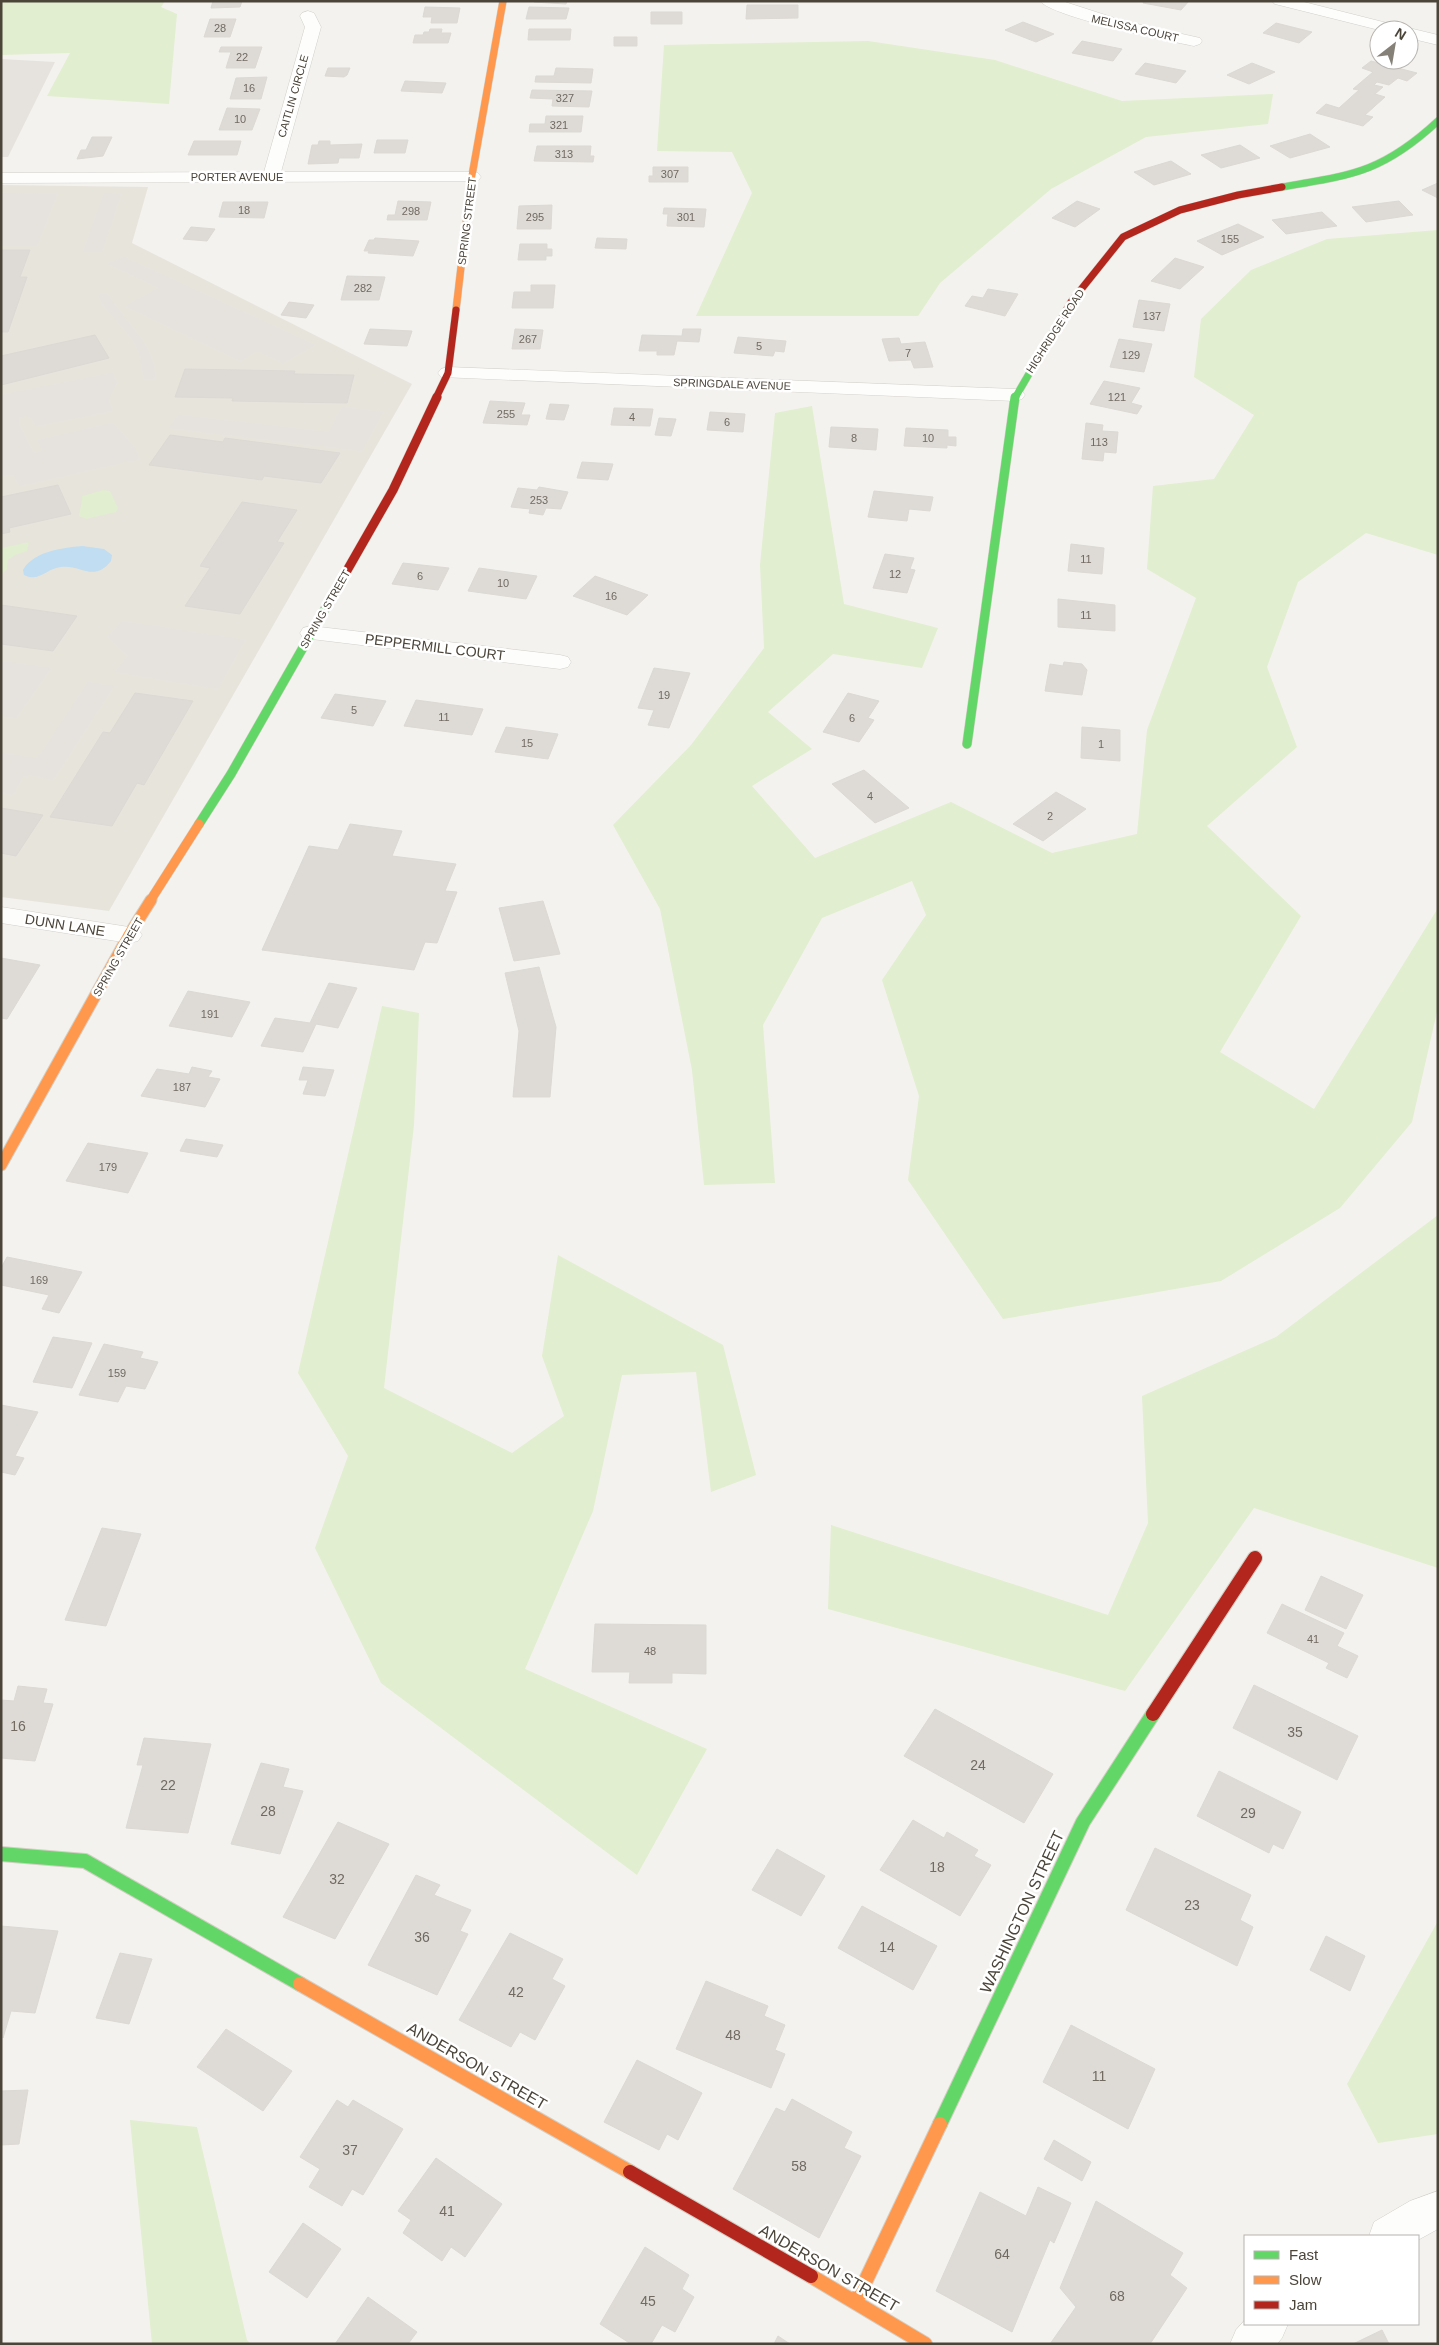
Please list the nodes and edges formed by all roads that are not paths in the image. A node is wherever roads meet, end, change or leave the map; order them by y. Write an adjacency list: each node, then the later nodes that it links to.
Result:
1 (503, 1): 11 (street, SPRING STREET)
2 (1048, 1): 8 (street, MELISSA COURT)
3 (1280, 1): 5 (street)
4 (308, 16): 10 (street, CAITLIN CIRCLE)
5 (1369, 23)
6 (1419, 35): 7 (street)
7 (1438, 40)
8 (1194, 41)
9 (1438, 121): 14 (street, HIGHRIDGE ROAD)
10 (271, 177): 11 (street, PORTER AVENUE); 12 (street, PORTER AVENUE)
11 (472, 177): 13 (street, SPRING STREET)
12 (1, 178)
13 (448, 373): 14 (street, SPRINGDALE AVENUE); 15 (street, SPRING STREET)
14 (1015, 395): 17 (street, HIGHRIDGE ROAD)
15 (311, 633): 16 (street, PEPPERMILL COURT); 19 (street, SPRING STREET)
16 (560, 662)
17 (967, 744)
18 (1, 915): 19 (street, DUNN LANE)
19 (129, 935): 20 (street, SPRING STREET)
20 (1, 1165)
21 (1255, 1558): 25 (street, WASHINGTON STREET)
22 (1, 1854): 25 (street, ANDERSON STREET)
23 (1438, 2210): 24 (street)
24 (1390, 2235)
25 (856, 2301): 27 (street, ANDERSON STREET)
26 (1267, 2325): 28 (street)
27 (925, 2344)
28 (1250, 2344)

